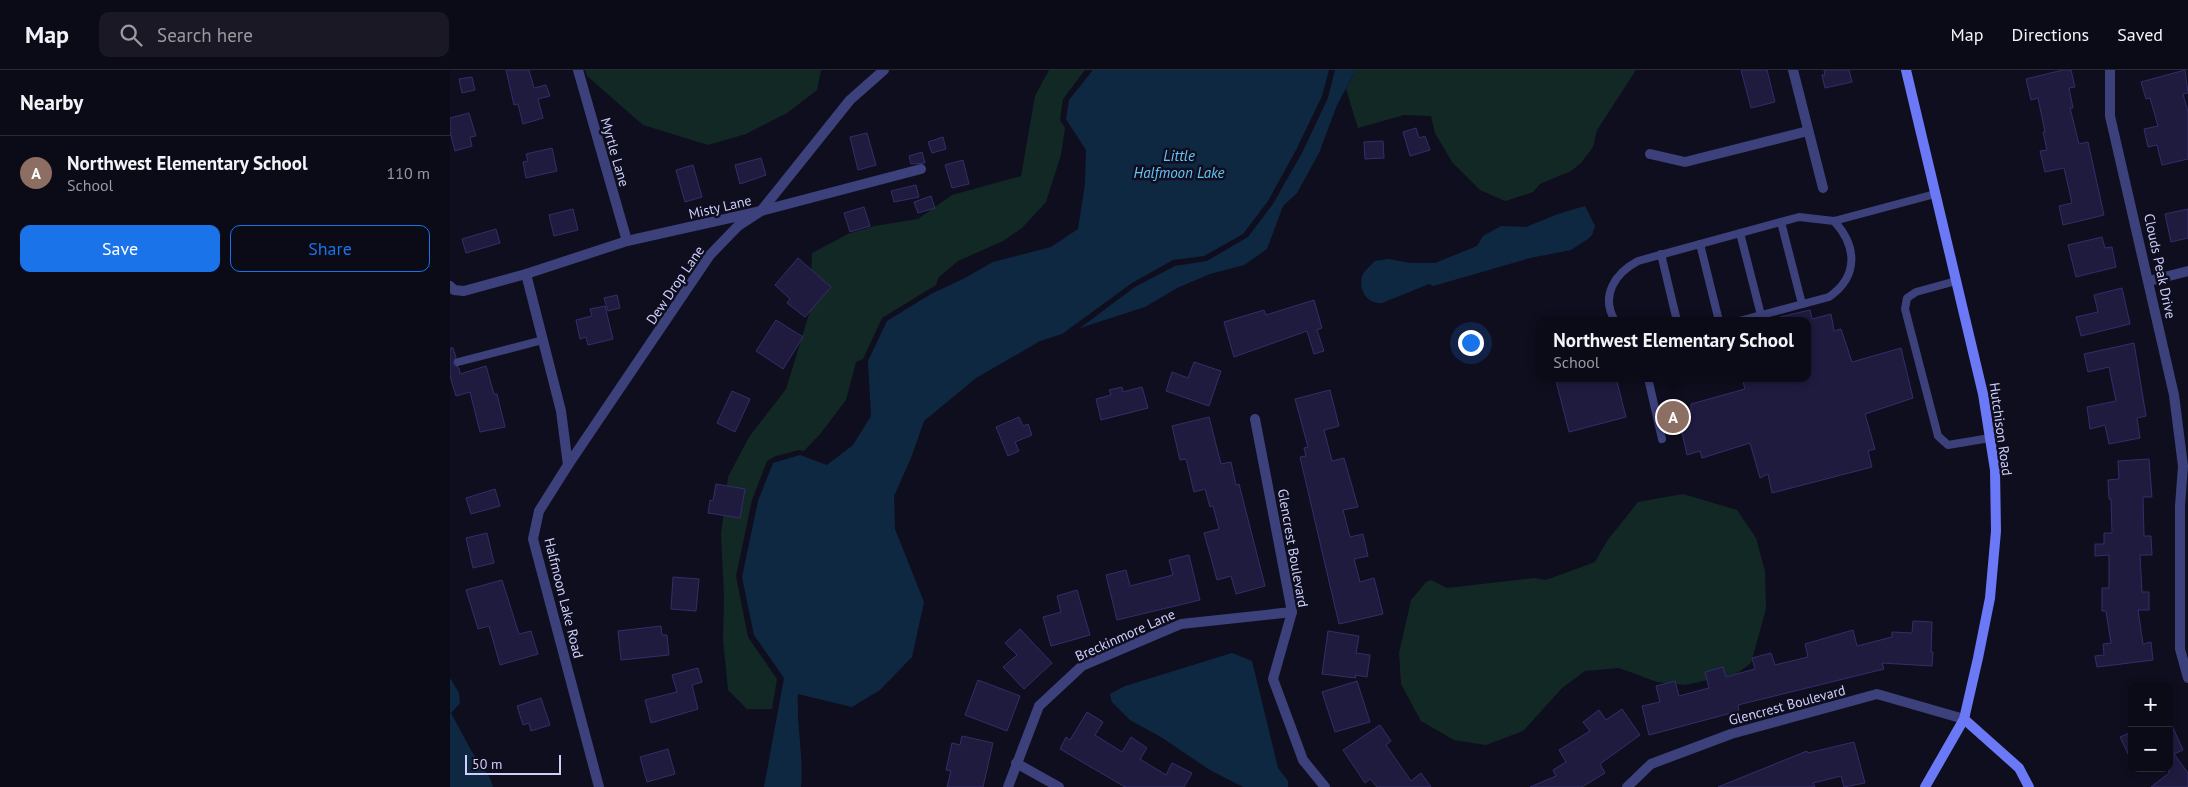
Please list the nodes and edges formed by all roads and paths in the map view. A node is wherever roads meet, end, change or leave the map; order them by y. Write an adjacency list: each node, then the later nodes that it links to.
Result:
1 (578, 70): 15 (street, Myrtle Lane)
2 (884, 70): 11 (street, Dew Drop Lane)
3 (1793, 70): 6 (street)
4 (1906, 70): 10 (street, Hutchison Road)
5 (2110, 70): 21 (street, Clouds Peak Drive)
6 (1808, 131): 7 (street); 9 (street)
7 (1650, 154)
8 (920, 169): 11 (street, Misty Lane)
9 (1823, 188)
10 (1935, 194): 12 (lane); 20 (street, Hutchison Road)
11 (761, 211): 15 (street, Misty Lane); 35 (street, Dew Drop Lane)
12 (1834, 221): 13 (lane); 23 (lane)
13 (1781, 222): 14 (lane); 23 (lane)
14 (1740, 233): 16 (lane); 24 (lane)
15 (627, 241): 19 (street, Misty Lane)
16 (1700, 244): 17 (lane); 27 (lane)
17 (1661, 254): 25 (lane); 26 (lane)
18 (2188, 271): 21 (street)
19 (526, 274): 22 (street, Misty Lane); 29 (street)
20 (1956, 281): 33 (street, Hutchison Road); 33 (lane)
21 (2148, 282): 36 (street, Clouds Peak Drive)
22 (450, 286)
23 (1802, 304): 24 (lane)
24 (1761, 315): 28 (lane)
25 (1614, 317)
26 (1676, 317)
27 (1718, 317)
28 (1754, 317)
29 (543, 340): 30 (lane); 35 (street)
30 (458, 362)
31 (1649, 382): 34 (lane)
32 (1255, 419): 37 (street, Glencrest Boulevard)
33 (1990, 438): 39 (street, Hutchison Road)
34 (1662, 439)
35 (568, 465): 41 (street, Halfmoon Lake Road)
36 (2185, 466): 38 (street, Clouds Peak Drive)
37 (1292, 612): 40 (street, Breckinmore Lane); 44 (street, Glencrest Boulevard)
38 (2188, 678)
39 (1964, 719): 45 (street, Glencrest Boulevard); 46 (street, Hutchison Road); 47 (street)
40 (1016, 763): 42 (street, Breckinmore Lane); 43 (street)
41 (599, 787)
42 (1008, 787)
43 (1059, 787)
44 (1325, 787)
45 (1627, 787)
46 (1925, 787)
47 (2029, 787)

